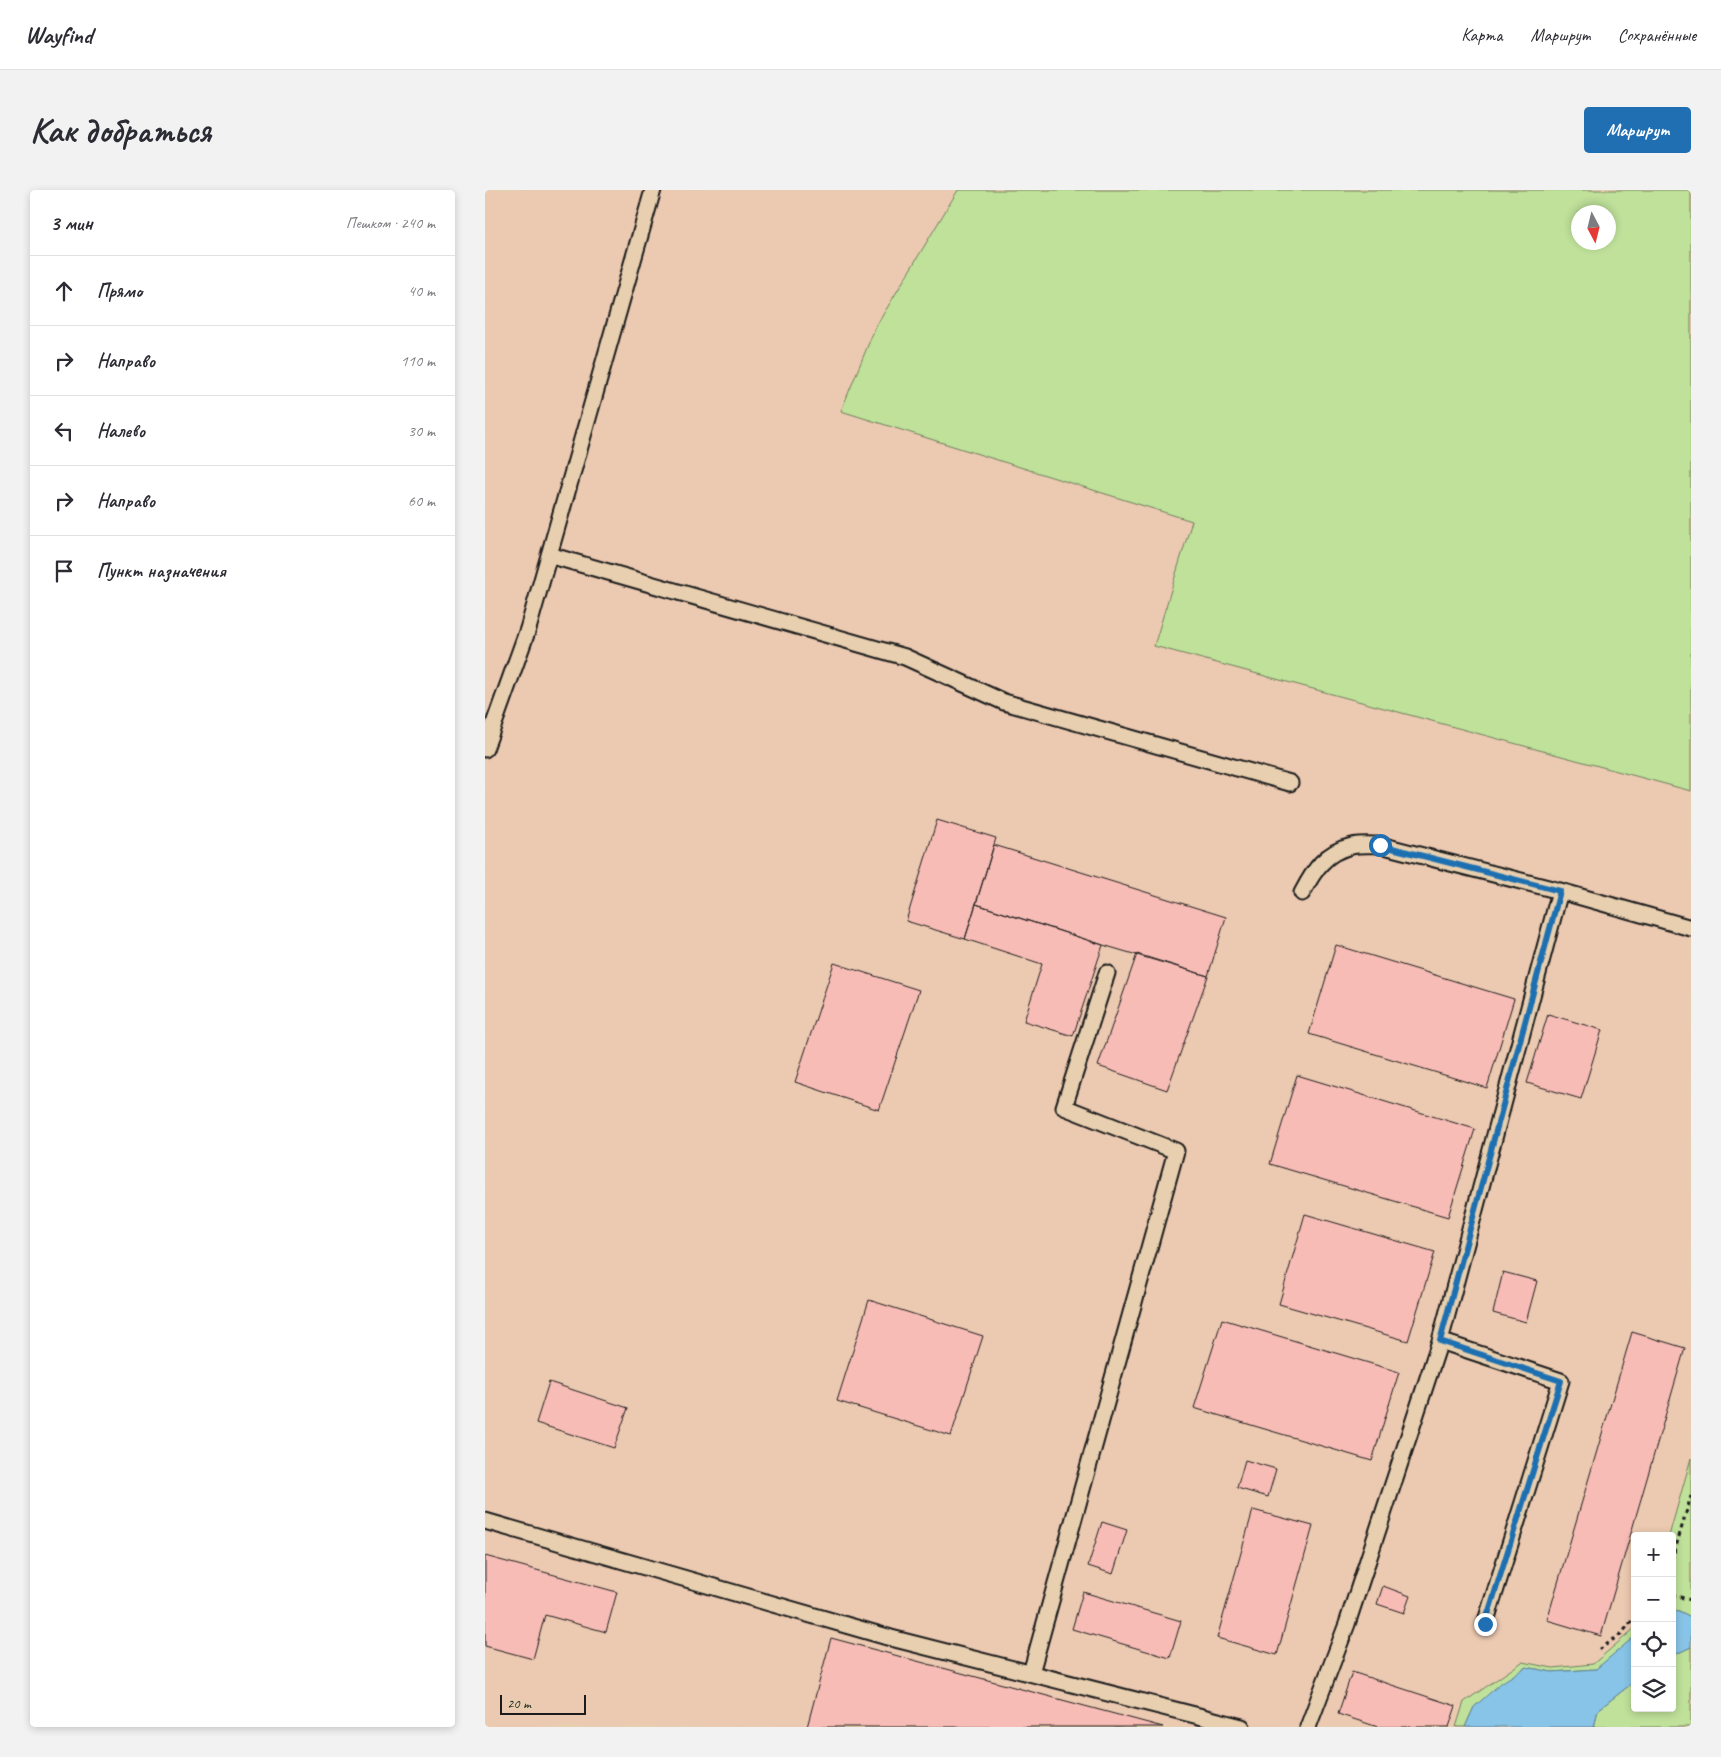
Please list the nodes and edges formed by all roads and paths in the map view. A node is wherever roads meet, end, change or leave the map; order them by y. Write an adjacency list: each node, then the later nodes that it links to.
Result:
1 (653, 190): 2 (lane)
2 (549, 555): 3 (lane); 4 (lane)
3 (485, 749)
4 (1290, 783)
5 (1560, 891): 6 (lane); 7 (lane); 9 (lane)
6 (1302, 894)
7 (1691, 928)
8 (1107, 973): 18 (lane)
9 (1440, 1341): 16 (lane); 20 (lane)
10 (1691, 1496): 12 (path)
11 (485, 1521): 18 (lane)
12 (1676, 1547)
13 (1676, 1597): 14 (path)
14 (1691, 1600)
15 (1631, 1622): 17 (path)
16 (1485, 1624)
17 (1599, 1650)
18 (1031, 1673): 19 (lane)
19 (1241, 1727)
20 (1308, 1727)

